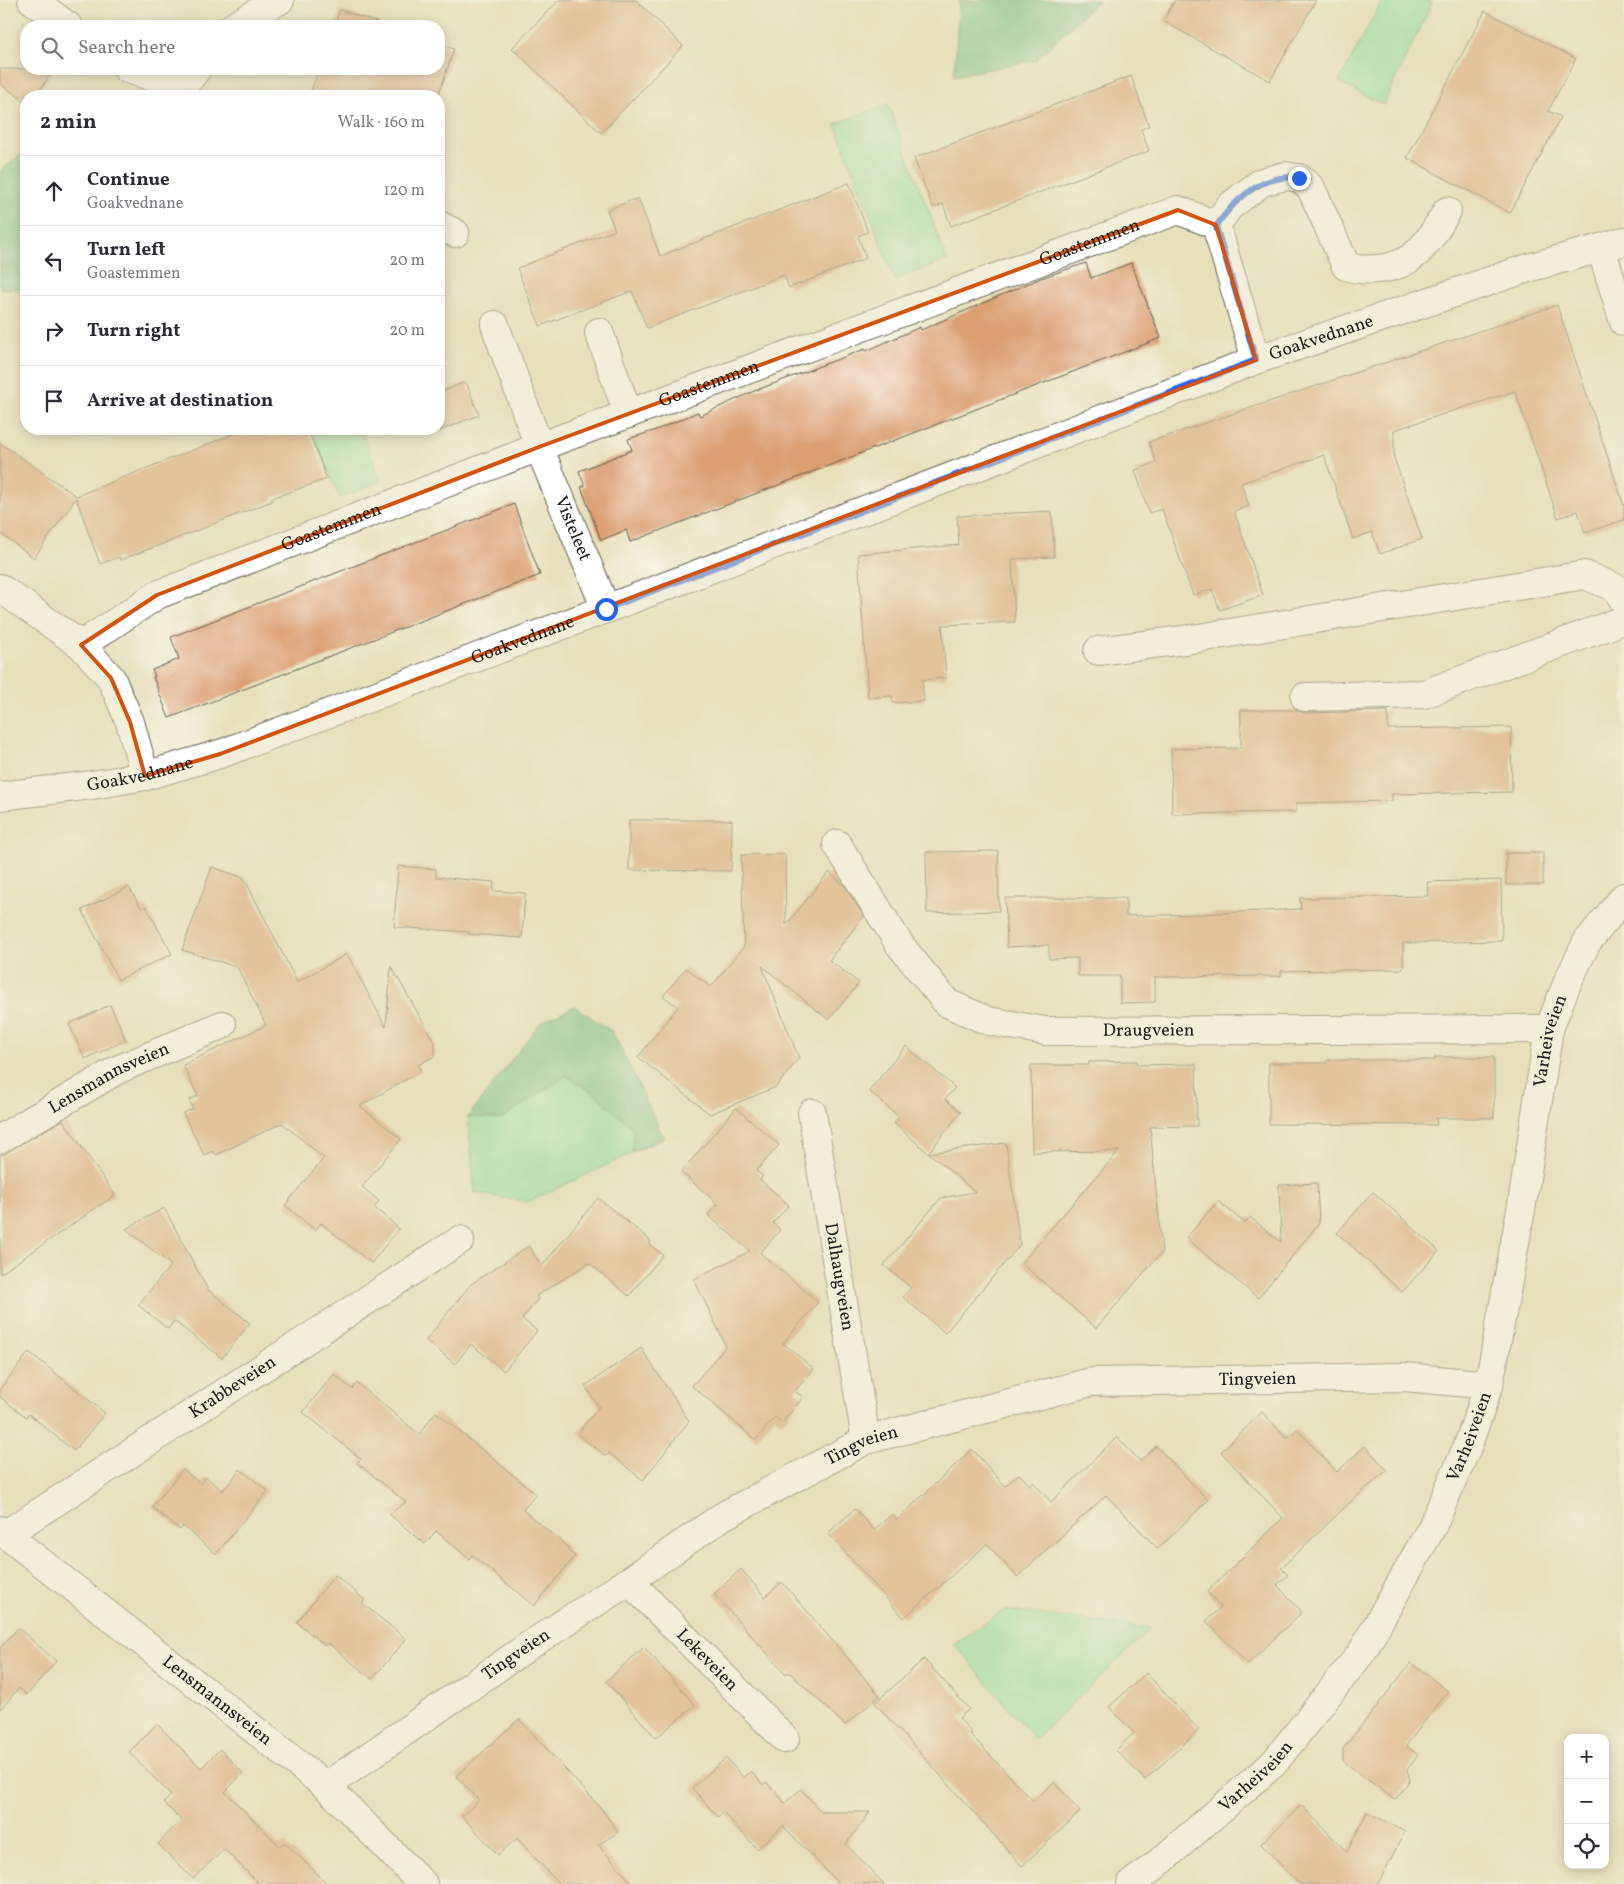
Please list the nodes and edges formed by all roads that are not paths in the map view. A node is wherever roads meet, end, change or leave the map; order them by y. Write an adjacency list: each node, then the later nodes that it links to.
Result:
1 (32, 0): 3 (street)
2 (280, 0): 4 (street)
3 (60, 20)
4 (245, 20)
5 (153, 75): 6 (street)
6 (192, 84)
7 (1447, 211): 8 (street)
8 (1216, 226): 13 (street); 14 (street, Goastemmen)
9 (1612, 244): 10 (street, Goakvednane); 13 (street, Goakvednane)
10 (1624, 322)
11 (495, 325): 15 (street, Visteleet)
12 (599, 332): 14 (street)
13 (1256, 360): 18 (street, Goakvednane)
14 (628, 414): 15 (street, Goastemmen)
15 (540, 447): 18 (street, Visteleet); 20 (street, Goastemmen)
16 (0, 588): 20 (street)
17 (1624, 601): 21 (street)
18 (606, 609): 23 (street, Goakvednane)
19 (1624, 620): 22 (street)
20 (81, 645): 23 (street)
21 (1098, 651)
22 (1305, 697)
23 (145, 776): 24 (street, Goakvednane)
24 (0, 796)
25 (837, 844): 28 (street, Draugveien)
26 (1624, 896): 28 (street, Varheiveien)
27 (222, 1025): 30 (street, Lensmannsveien)
28 (1549, 1030): 32 (street, Varheiveien)
29 (812, 1113): 33 (street, Dalhaugveien)
30 (0, 1140)
31 (460, 1240): 34 (street, Krabbeveien)
32 (1489, 1385): 33 (street, Tingveien); 39 (street, Varheiveien)
33 (866, 1440): 35 (street, Tingveien)
34 (3, 1532): 37 (street, Lensmannsveien)
35 (629, 1581): 36 (street, Lekeveien); 37 (street, Tingveien)
36 (785, 1739)
37 (326, 1786): 38 (street, Lensmannsveien)
38 (423, 1884)
39 (1131, 1884)

